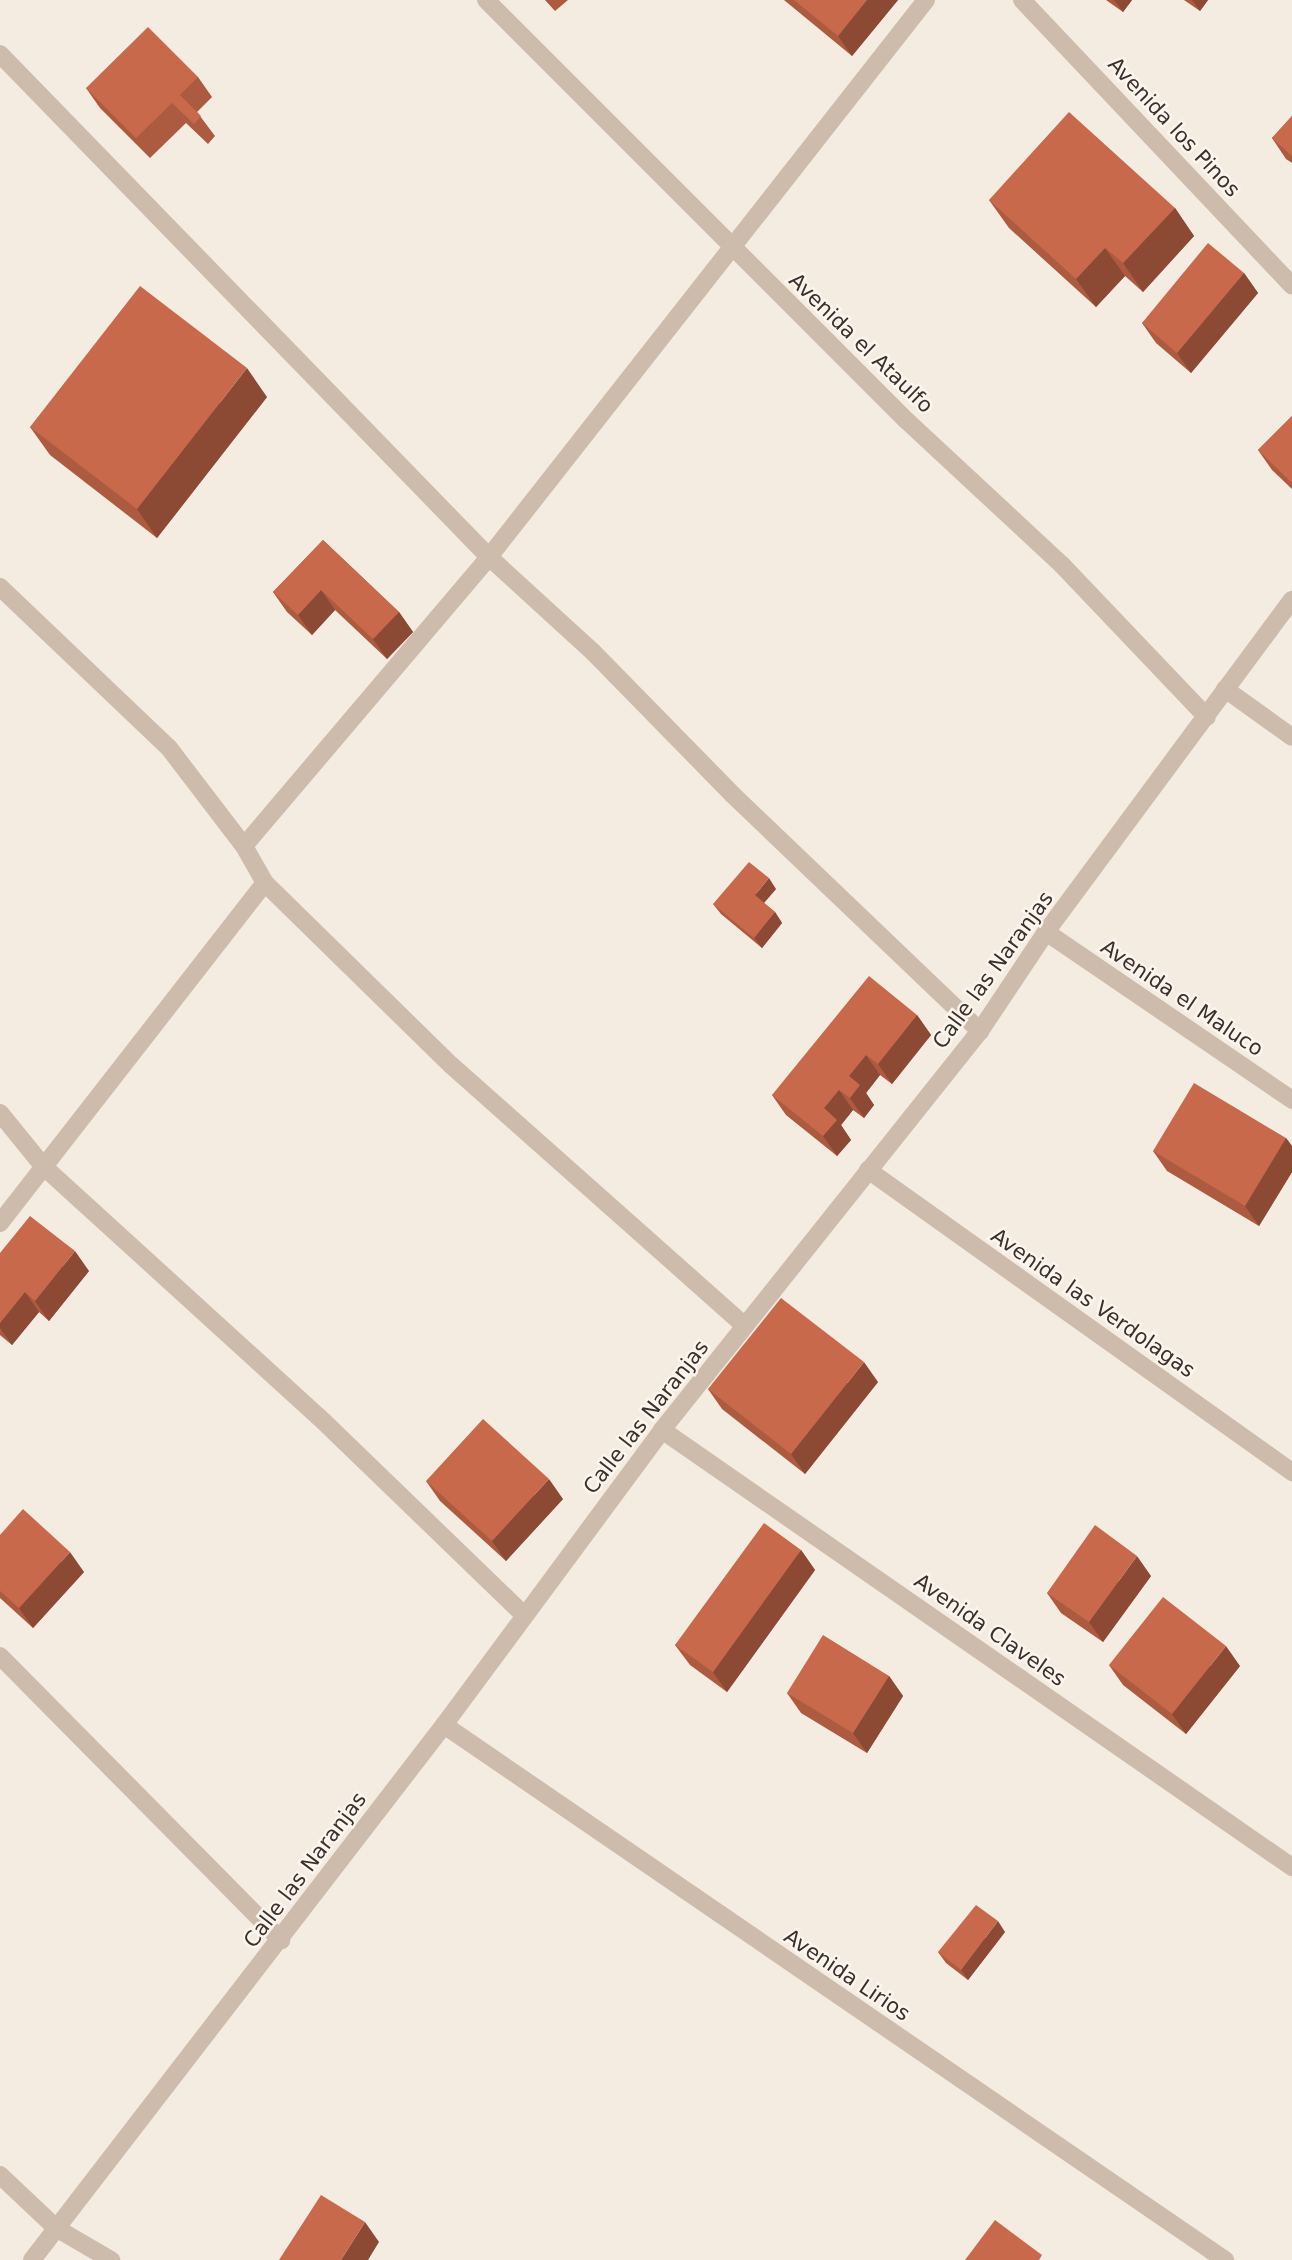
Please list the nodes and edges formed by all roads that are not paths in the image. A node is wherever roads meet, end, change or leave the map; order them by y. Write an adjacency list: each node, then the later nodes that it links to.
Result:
1 (486, 0): 5 (street, Avenida el Ataulfo)
2 (926, 0): 5 (street)
3 (1022, 0): 6 (street, Avenida los Pinos)
4 (0, 54): 7 (street)
5 (731, 247): 7 (street); 11 (street, Avenida el Ataulfo)
6 (1292, 286)
7 (489, 557): 13 (street); 16 (street)
8 (0, 587): 13 (street)
9 (1292, 600): 10 (street, Calle las Naranjas)
10 (1225, 689): 11 (street, Calle las Naranjas); 12 (street)
11 (1207, 717): 15 (street, Calle las Naranjas)
12 (1292, 737)
13 (244, 846): 14 (street)
14 (265, 883): 19 (street); 22 (street)
15 (1046, 932): 16 (street, Calle las Naranjas); 17 (street, Avenida el Maluco)
16 (980, 1031): 20 (street, Calle las Naranjas)
17 (1292, 1100)
18 (0, 1112): 19 (street)
19 (43, 1166): 21 (street); 25 (street)
20 (869, 1170): 22 (street, Calle las Naranjas); 24 (street, Avenida las Verdolagas)
21 (0, 1223)
22 (745, 1326): 23 (street, Calle las Naranjas)
23 (662, 1430): 25 (street, Calle las Naranjas); 28 (street, Avenida Claveles)
24 (1292, 1472)
25 (524, 1615): 27 (street, Calle las Naranjas)
26 (0, 1656): 29 (street)
27 (444, 1725): 29 (street, Calle las Naranjas); 34 (street, Avenida Lirios)
28 (1292, 1867)
29 (281, 1940): 31 (street, Calle las Naranjas)
30 (0, 2175): 31 (street)
31 (56, 2228): 32 (street, Calle las Naranjas); 33 (street)
32 (32, 2260)
33 (111, 2260)
34 (1225, 2260)

